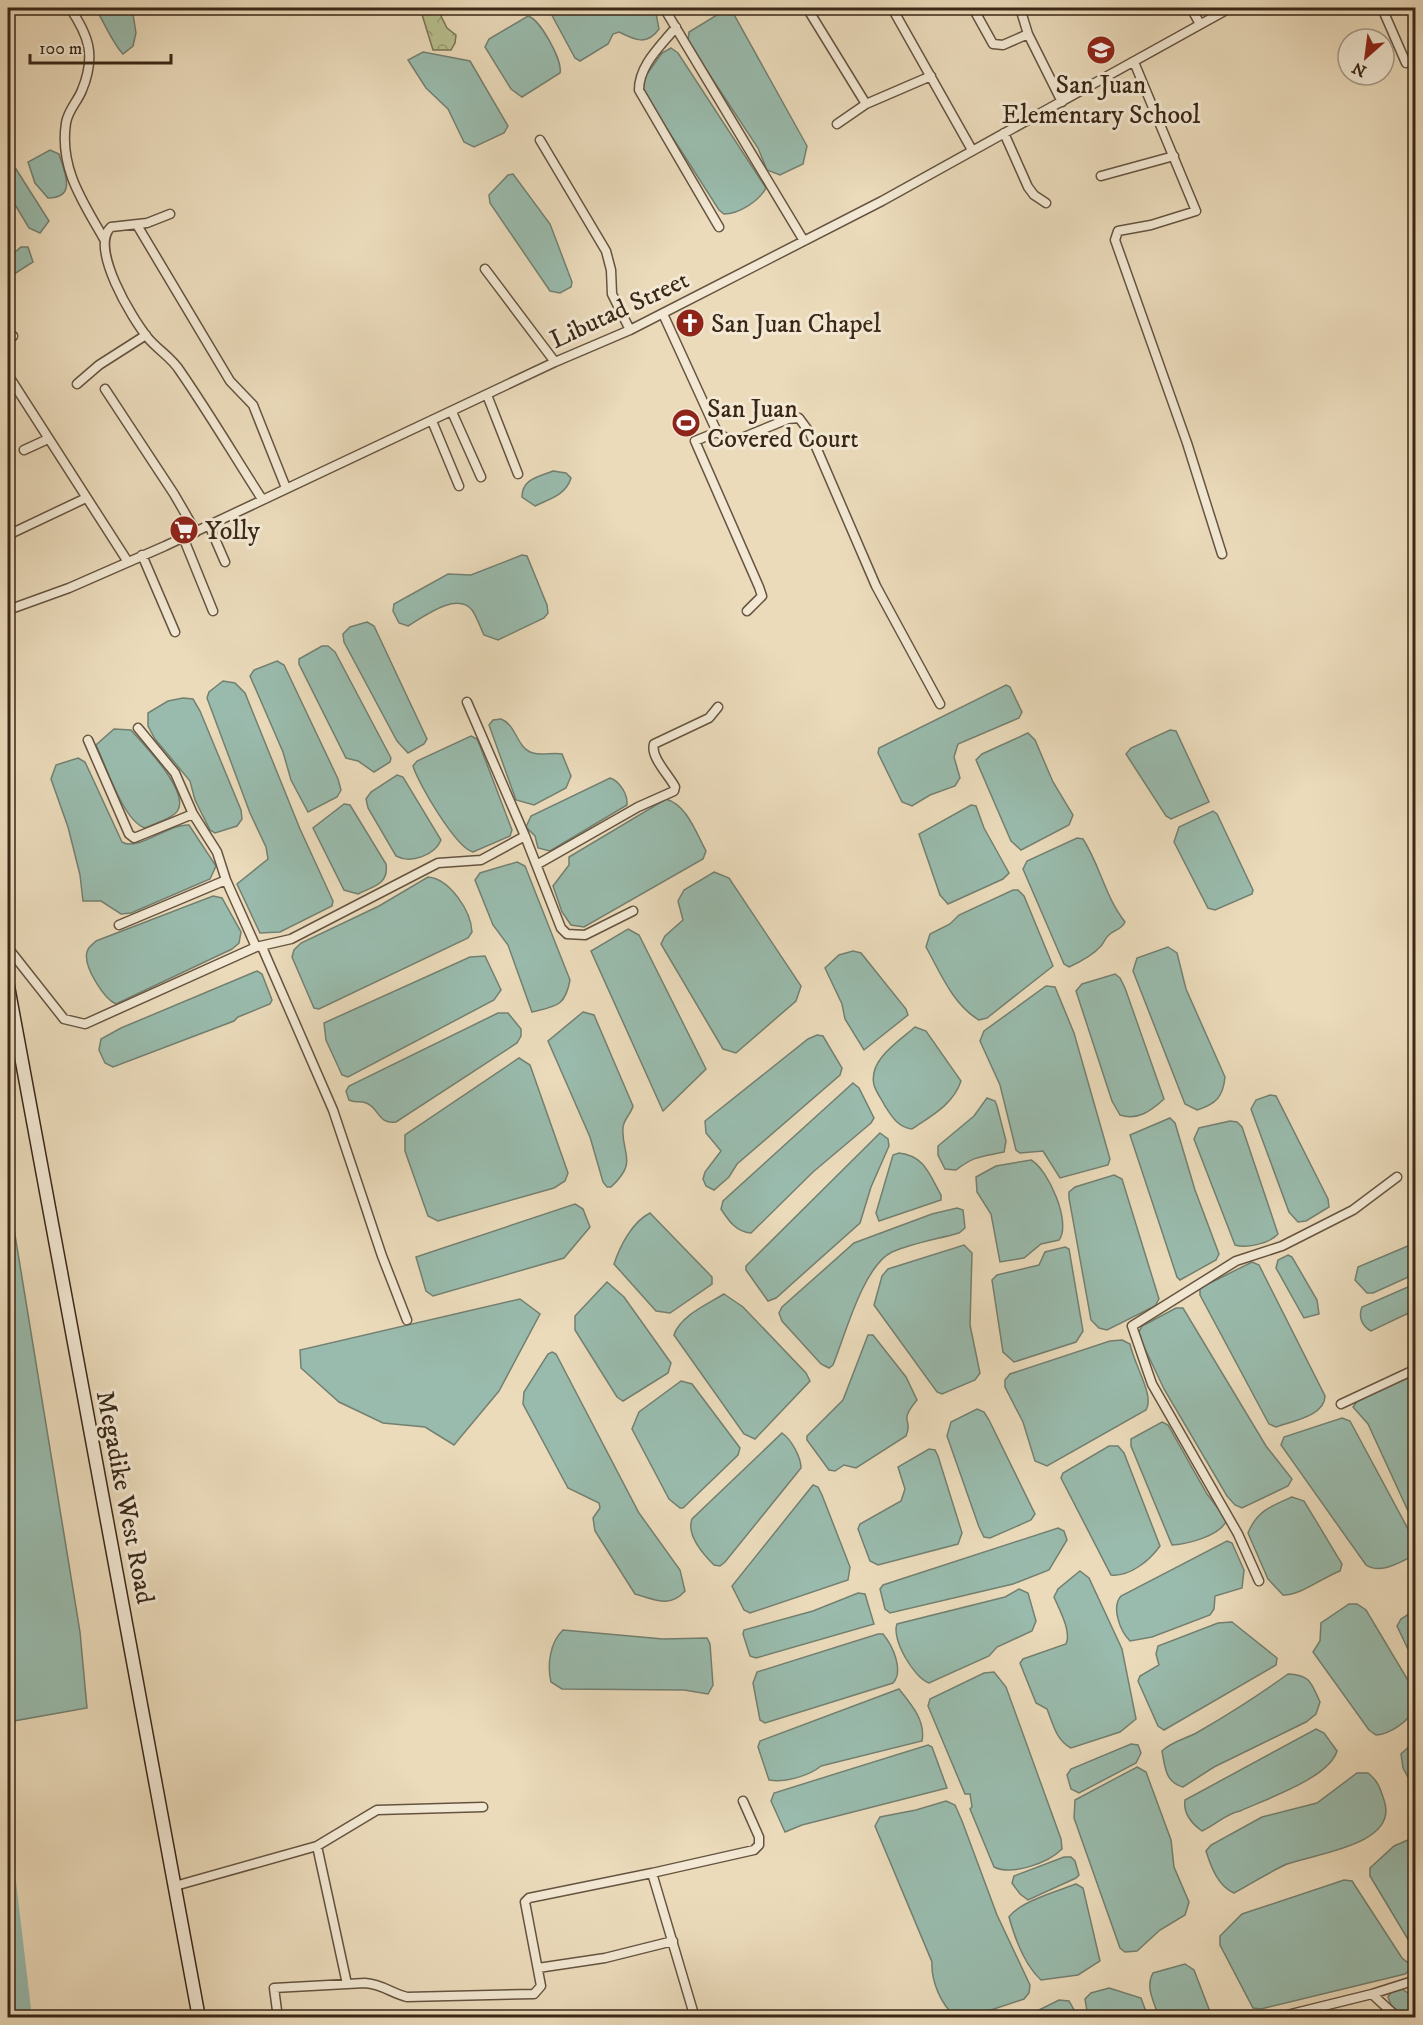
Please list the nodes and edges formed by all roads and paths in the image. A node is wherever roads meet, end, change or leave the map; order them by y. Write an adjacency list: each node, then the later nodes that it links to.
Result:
1 (70, 8): 28 (street)
2 (664, 8): 11 (street)
3 (807, 8): 17 (street)
4 (892, 8): 15 (street)
5 (973, 8): 12 (street)
6 (1020, 8): 12 (street)
7 (1191, 8): 10 (street)
8 (1230, 8): 10 (street, Libutad Street)
9 (1382, 8): 14 (street)
10 (1200, 24): 13 (street, Libutad Street)
11 (676, 27): 27 (street); 29 (street)
12 (1028, 34): 16 (street)
13 (1134, 62): 16 (street, Libutad Street); 22 (street)
14 (1406, 63)
15 (931, 76): 17 (street); 21 (street)
16 (1062, 102): 19 (street, Libutad Street)
17 (866, 104): 18 (street)
18 (837, 124)
19 (1004, 133): 21 (street, Libutad Street); 24 (street)
20 (540, 140): 32 (street)
21 (972, 150): 29 (street, Libutad Street)
22 (1174, 156): 23 (street); 55 (street)
23 (1101, 176)
24 (1046, 203)
25 (170, 214): 26 (street)
26 (137, 225): 28 (street); 47 (street)
27 (719, 227)
28 (104, 239): 33 (street)
29 (804, 241): 31 (street, Libutad Street)
30 (485, 269): 34 (street)
31 (663, 314): 32 (street, Libutad Street); 41 (street)
32 (630, 330): 34 (street, Libutad Street)
33 (146, 335): 36 (street); 49 (street)
34 (555, 362): 38 (street, Libutad Street)
35 (8, 375): 42 (street)
36 (77, 384)
37 (105, 389): 51 (street)
38 (487, 395): 39 (street, Libutad Street); 44 (street)
39 (452, 412): 40 (street, Libutad Street); 45 (street)
40 (432, 422): 46 (street); 47 (street, Libutad Street)
41 (717, 432): 60 (street); 63 (street)
42 (48, 439): 43 (street); 48 (street)
43 (24, 450)
44 (518, 474)
45 (481, 477)
46 (459, 486)
47 (286, 488): 49 (street, Libutad Street)
48 (86, 498): 52 (street); 56 (street)
49 (262, 499): 50 (street, Libutad Street)
50 (209, 525): 51 (street, Libutad Street); 57 (street)
51 (196, 532): 53 (street, Libutad Street)
52 (8, 536)
53 (183, 537): 54 (street, Libutad Street); 59 (street)
54 (142, 555): 56 (street, Libutad Street); 61 (street)
55 (1222, 555)
56 (128, 562): 58 (street, Libutad Street)
57 (225, 562)
58 (8, 610)
59 (213, 611)
60 (747, 611)
61 (175, 632)
62 (467, 702): 68 (street)
63 (940, 704)
64 (718, 707): 69 (street)
65 (138, 728): 67 (street)
66 (88, 740): 67 (street)
67 (193, 814): 70 (street)
68 (525, 836): 69 (street); 73 (street)
69 (538, 864): 71 (street)
70 (226, 880): 72 (street); 73 (street)
71 (633, 911)
72 (119, 925)
73 (259, 947): 74 (street); 77 (street)
74 (8, 948)
75 (8, 986): 85 (street, Megadike West Road)
76 (1397, 1177): 80 (street)
77 (407, 1320)
78 (1416, 1369): 79 (street)
79 (1341, 1404)
80 (1259, 1581)
81 (743, 1801): 84 (street)
82 (483, 1807): 83 (street)
83 (317, 1846): 85 (street); 89 (street)
84 (652, 1874): 86 (street); 87 (street)
85 (175, 1886): 91 (street, Megadike West Road)
86 (673, 1941): 87 (street); 93 (street)
87 (538, 1968): 89 (street)
88 (1416, 1980): 90 (street)
89 (347, 1984): 92 (street)
90 (1372, 1994): 94 (street); 95 (street)
91 (199, 2018)
92 (278, 2018)
93 (695, 2018)
94 (1275, 2018)
95 (1398, 2018)

